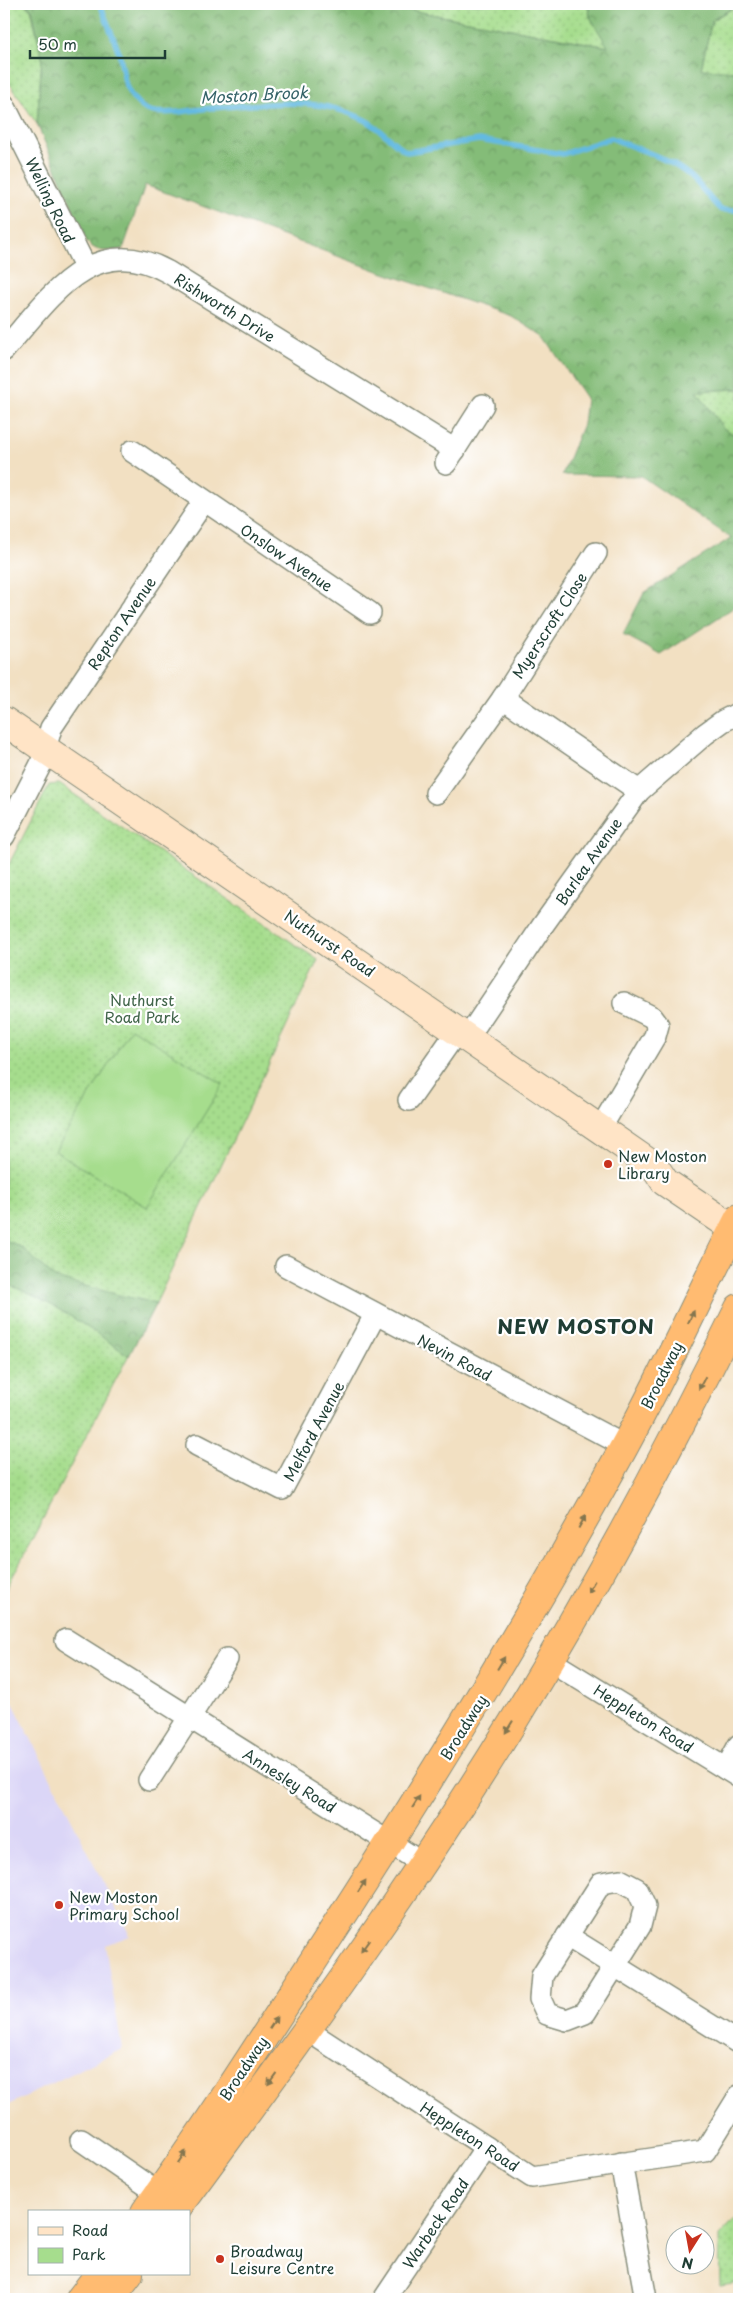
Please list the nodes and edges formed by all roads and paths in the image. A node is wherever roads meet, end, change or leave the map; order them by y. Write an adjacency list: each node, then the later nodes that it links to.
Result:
1 (4, 105): 2 (street, Welling Road)
2 (86, 268): 3 (street, Rishworth Drive); 4 (street, Rishworth Drive)
3 (4, 350)
4 (483, 405)
5 (132, 451): 6 (street, Onslow Avenue)
6 (204, 501): 8 (street, Onslow Avenue); 12 (street, Repton Avenue)
7 (596, 553): 9 (street, Myerscroft Close)
8 (370, 613)
9 (502, 698): 13 (street); 14 (street, Myerscroft Close)
10 (739, 713): 13 (street, Barlea Avenue)
11 (4, 721): 12 (street, Nuthurst Road)
12 (44, 748): 15 (street, Repton Avenue); 17 (street, Nuthurst Road)
13 (639, 791): 17 (street, Barlea Avenue)
14 (436, 793)
15 (4, 836)
16 (624, 1003): 19 (street)
17 (463, 1034): 18 (street, Barlea Avenue); 19 (street, Nuthurst Road)
18 (409, 1100)
19 (600, 1129): 20 (street, Nuthurst Road)
20 (738, 1223): 25 (highway, Broadway, one-way to 20)
21 (286, 1266): 23 (street, Nevin Road)
22 (739, 1308): 28 (highway, Broadway, one-way to 28)
23 (375, 1315): 24 (street, Melford Avenue); 25 (street, Nevin Road)
24 (197, 1445)
25 (625, 1446): 33 (highway, Broadway, one-way to 25)
26 (66, 1640): 29 (street, Annesley Road)
27 (227, 1659): 29 (street)
28 (550, 1660): 31 (street, Heppleton Road); 34 (highway, Broadway, one-way to 34)
29 (189, 1717): 32 (street); 33 (street, Annesley Road)
30 (739, 1745): 31 (street)
31 (733, 1773)
32 (149, 1780)
33 (390, 1843): 34 (street, Annesley Road); 43 (highway, Broadway, one-way to 33)
34 (422, 1863): 37 (highway, Broadway, one-way to 37)
35 (567, 1936): 36 (street); 36 (street); 36 (street)
36 (615, 1966): 38 (street)
37 (307, 2030): 41 (street, Heppleton Road); 43 (highway, Broadway, one-way to 43)
38 (739, 2043)
39 (739, 2096): 42 (street, Heppleton Road)
40 (81, 2140): 43 (street)
41 (486, 2147): 42 (street, Heppleton Road); 48 (street, Warbeck Road)
42 (622, 2164): 49 (street)
43 (159, 2205)
44 (97, 2276): 46 (highway)
45 (127, 2276): 47 (highway)
46 (80, 2299)
47 (110, 2299)
48 (384, 2299)
49 (646, 2299)

